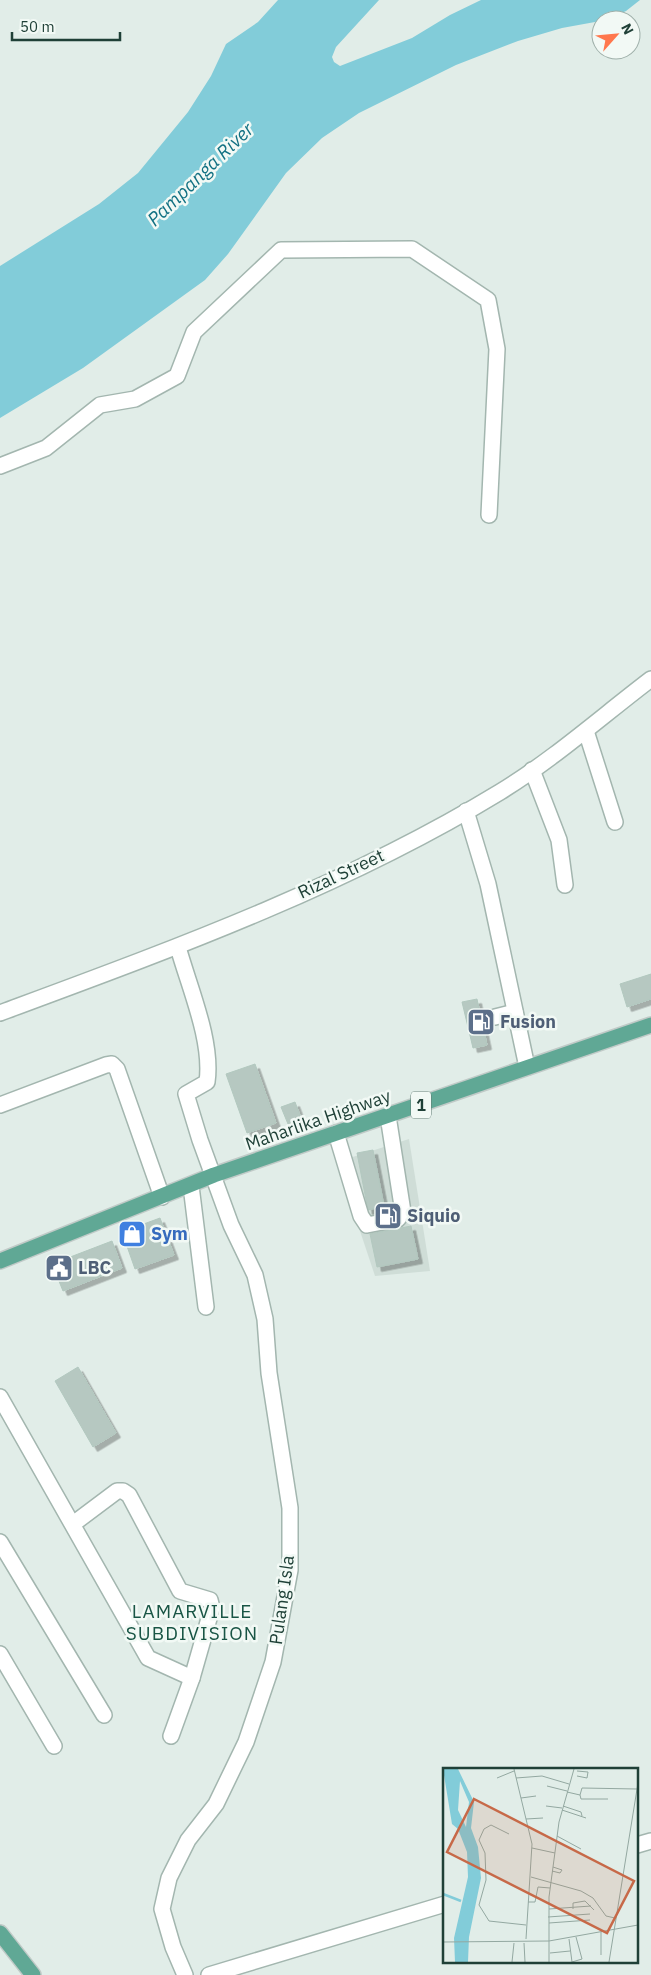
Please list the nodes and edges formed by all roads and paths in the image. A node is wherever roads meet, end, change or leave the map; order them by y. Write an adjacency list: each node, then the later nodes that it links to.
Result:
1 (0, 466): 2 (street)
2 (489, 515)
3 (651, 679): 4 (street, Rizal Street)
4 (586, 731): 5 (street, Rizal Street); 7 (street)
5 (532, 770): 6 (street, Rizal Street); 8 (street)
6 (466, 811): 9 (street, Rizal Street); 10 (street)
7 (615, 822)
8 (565, 885)
9 (178, 947): 11 (street, Rizal Street); 18 (street, Pulang Isla)
10 (515, 1012): 12 (street); 14 (street)
11 (0, 1013)
12 (495, 1016)
13 (651, 1025): 14 (main road, Maharlika Highway / 1)
14 (527, 1067): 16 (main road, Maharlika Highway / 1)
15 (0, 1105): 20 (street)
16 (388, 1116): 17 (main road, Maharlika Highway / 1); 17 (street)
17 (336, 1134): 18 (main road, Maharlika Highway / 1)
18 (214, 1175): 19 (main road, Maharlika Highway / 1); 36 (street, Pulang Isla)
19 (191, 1186): 20 (main road, Maharlika Highway / 1); 22 (street)
20 (162, 1197): 21 (main road, Maharlika Highway / 1)
21 (0, 1261)
22 (206, 1307)
23 (0, 1397): 24 (street)
24 (73, 1524): 27 (street); 27 (street)
25 (0, 1542): 28 (street)
26 (0, 1654): 30 (street)
27 (192, 1678): 29 (street)
28 (104, 1715)
29 (171, 1736)
30 (54, 1746)
31 (651, 1841): 32 (street)
32 (638, 1845)
33 (443, 1905): 37 (street)
34 (0, 1933): 35 (main road)
35 (33, 1975)
36 (185, 1975)
37 (209, 1975)

